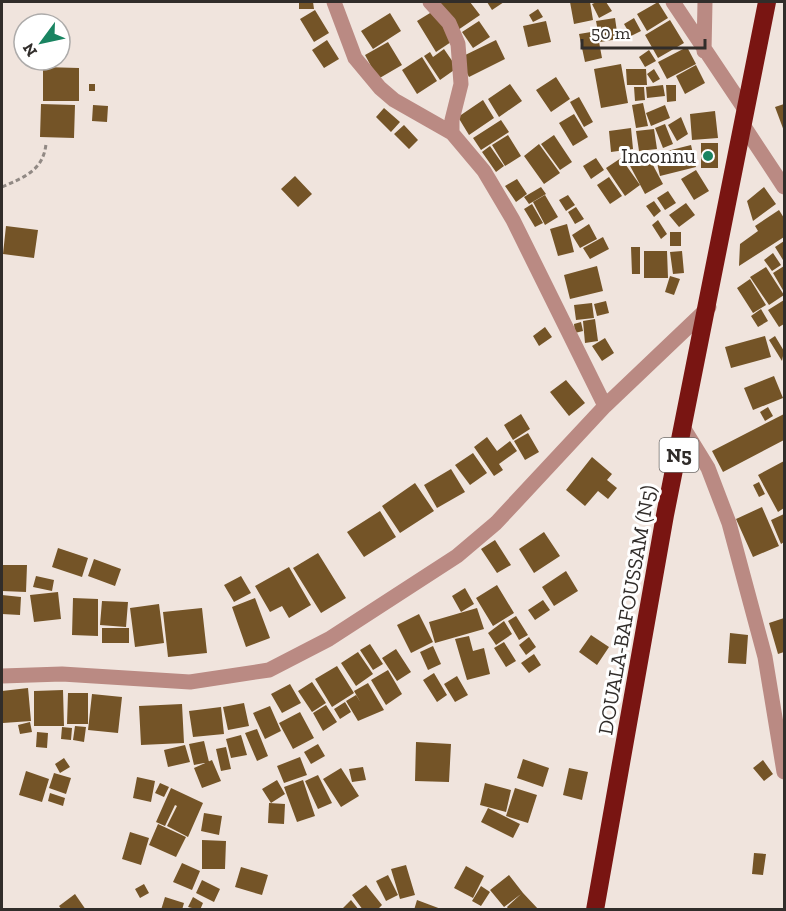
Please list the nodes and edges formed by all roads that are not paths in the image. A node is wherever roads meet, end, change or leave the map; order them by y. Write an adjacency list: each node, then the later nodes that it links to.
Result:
1 (334, 2): 8 (street)
2 (430, 2): 8 (street)
3 (673, 2): 6 (street)
4 (705, 2): 6 (street)
5 (767, 2): 7 (highway, DOUALA-BAFOUSSAM (N5) / N5)
6 (704, 51): 7 (street)
7 (744, 118): 9 (street); 10 (highway, DOUALA-BAFOUSSAM (N5) / N5)
8 (452, 133): 11 (street)
9 (784, 187)
10 (709, 307): 11 (street); 12 (highway, DOUALA-BAFOUSSAM (N5) / N5)
11 (605, 406): 13 (street)
12 (684, 429): 14 (street); 15 (highway, DOUALA-BAFOUSSAM (N5) / N5)
13 (2, 676)
14 (784, 772)
15 (594, 909)

